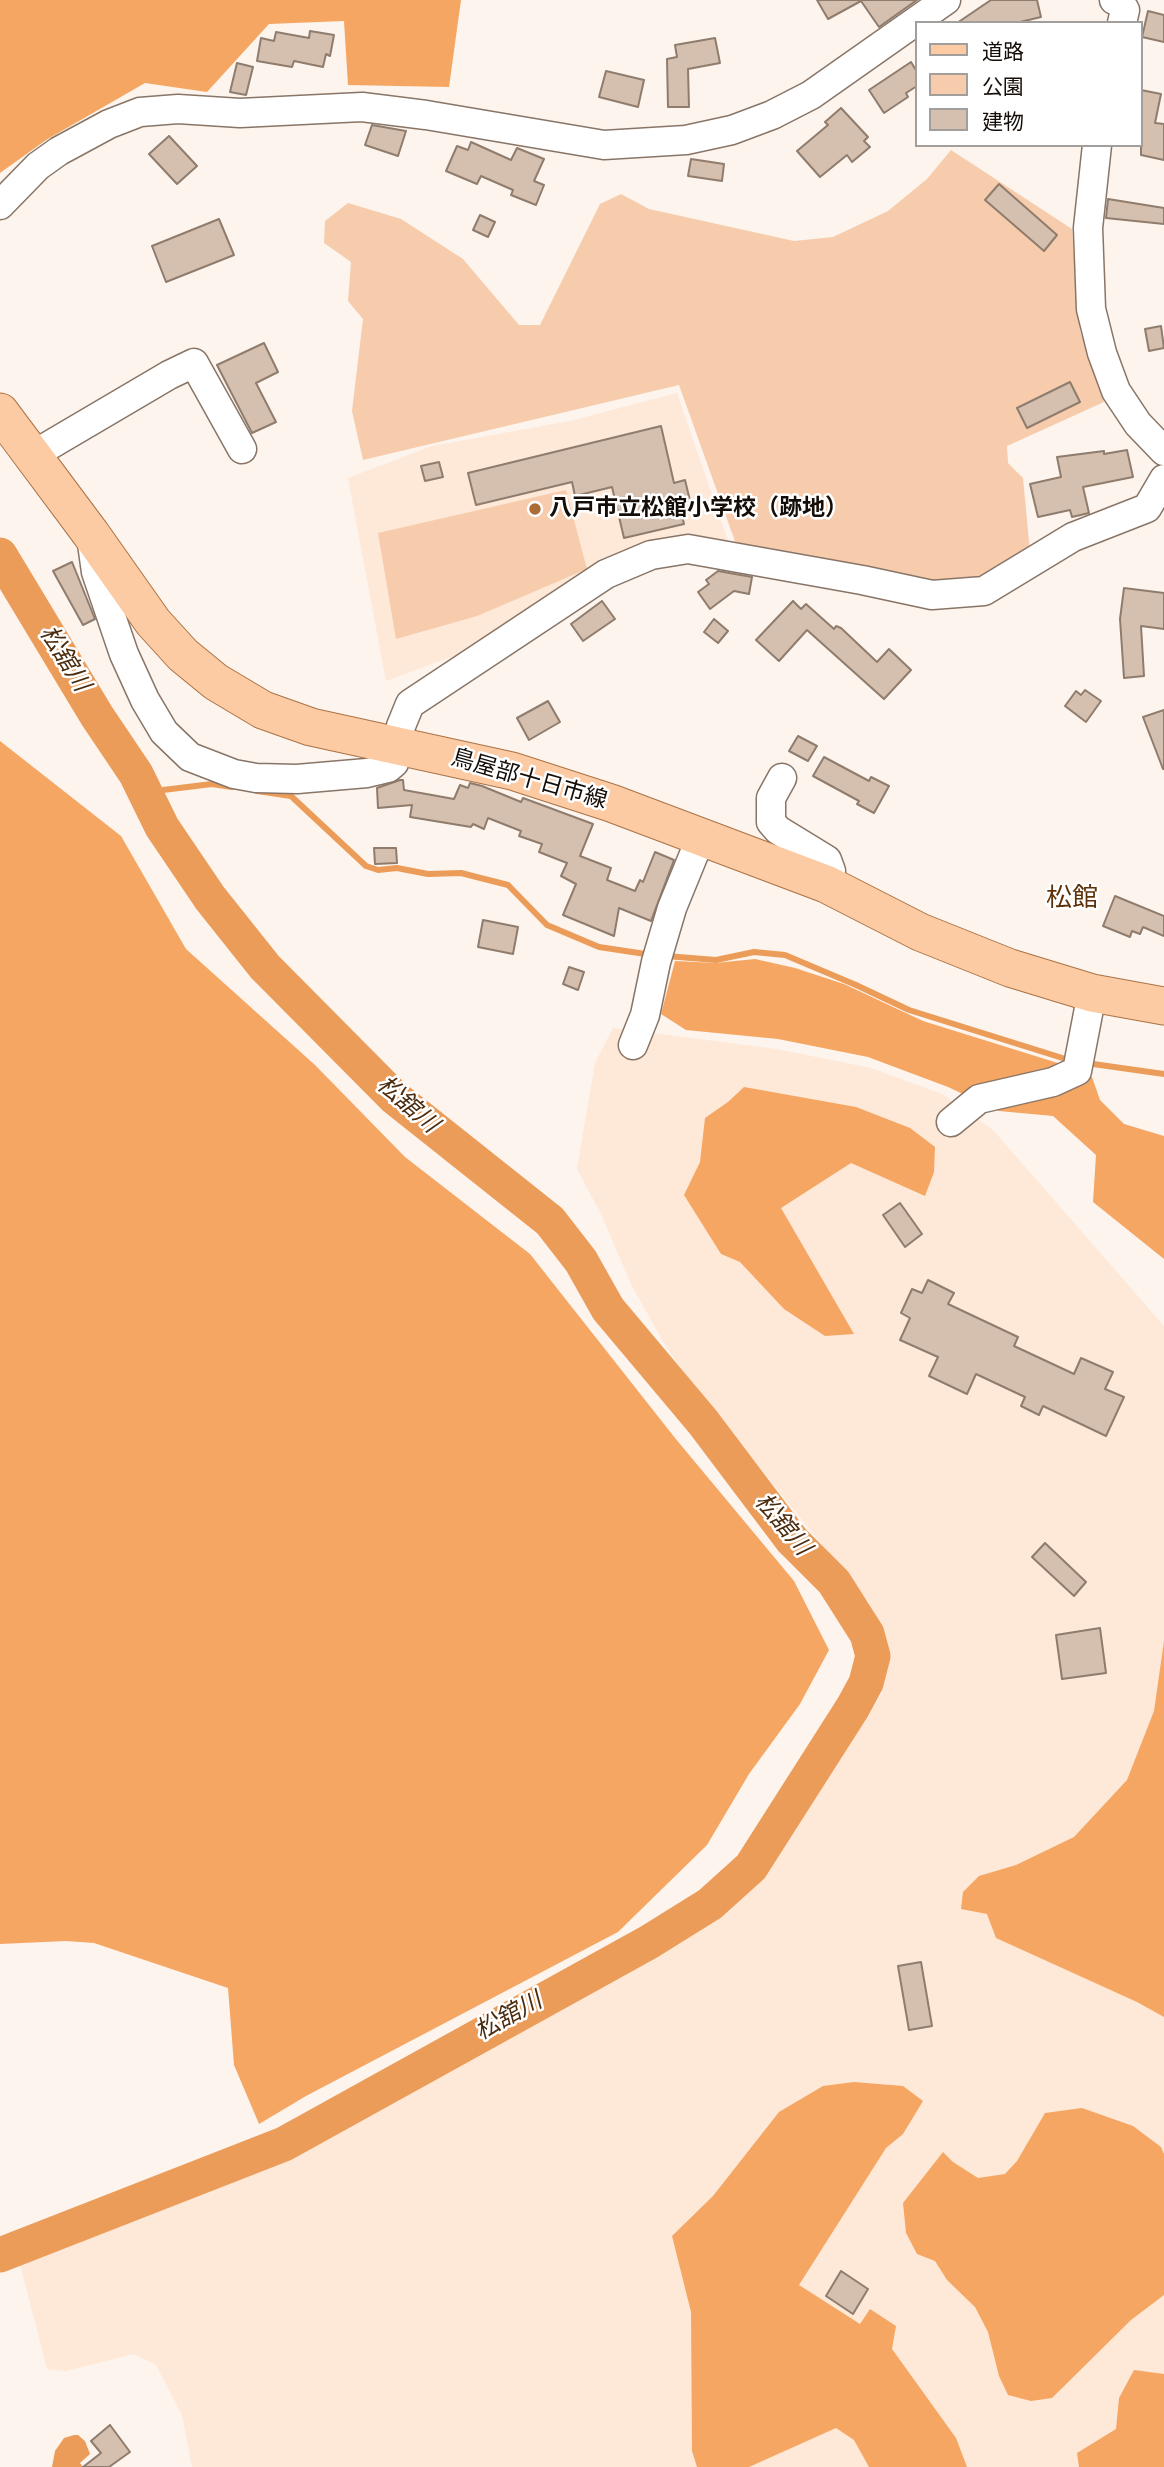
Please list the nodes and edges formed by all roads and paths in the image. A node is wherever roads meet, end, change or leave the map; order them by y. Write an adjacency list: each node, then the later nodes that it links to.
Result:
1 (946, 0): 4 (street)
2 (1114, 0): 5 (street)
3 (916, 21): 7 (street)
4 (916, 21)
5 (1122, 21)
6 (1097, 147): 10 (street)
7 (0, 205)
8 (0, 412): 11 (main road, 鳥屋部十日市線)
9 (242, 449): 11 (street)
10 (1164, 451)
11 (33, 455): 13 (main road, 鳥屋部十日市線)
12 (1164, 479): 14 (street)
13 (91, 534): 14 (main road, 鳥屋部十日市線); 14 (street)
14 (398, 745): 16 (main road, 鳥屋部十日市線)
15 (782, 778): 17 (street)
16 (701, 837): 17 (main road, 鳥屋部十日市線); 20 (street)
17 (826, 884): 18 (main road, 鳥屋部十日市線)
18 (1092, 993): 19 (main road, 鳥屋部十日市線); 21 (street)
19 (1164, 1006)
20 (633, 1045)
21 (951, 1122)

